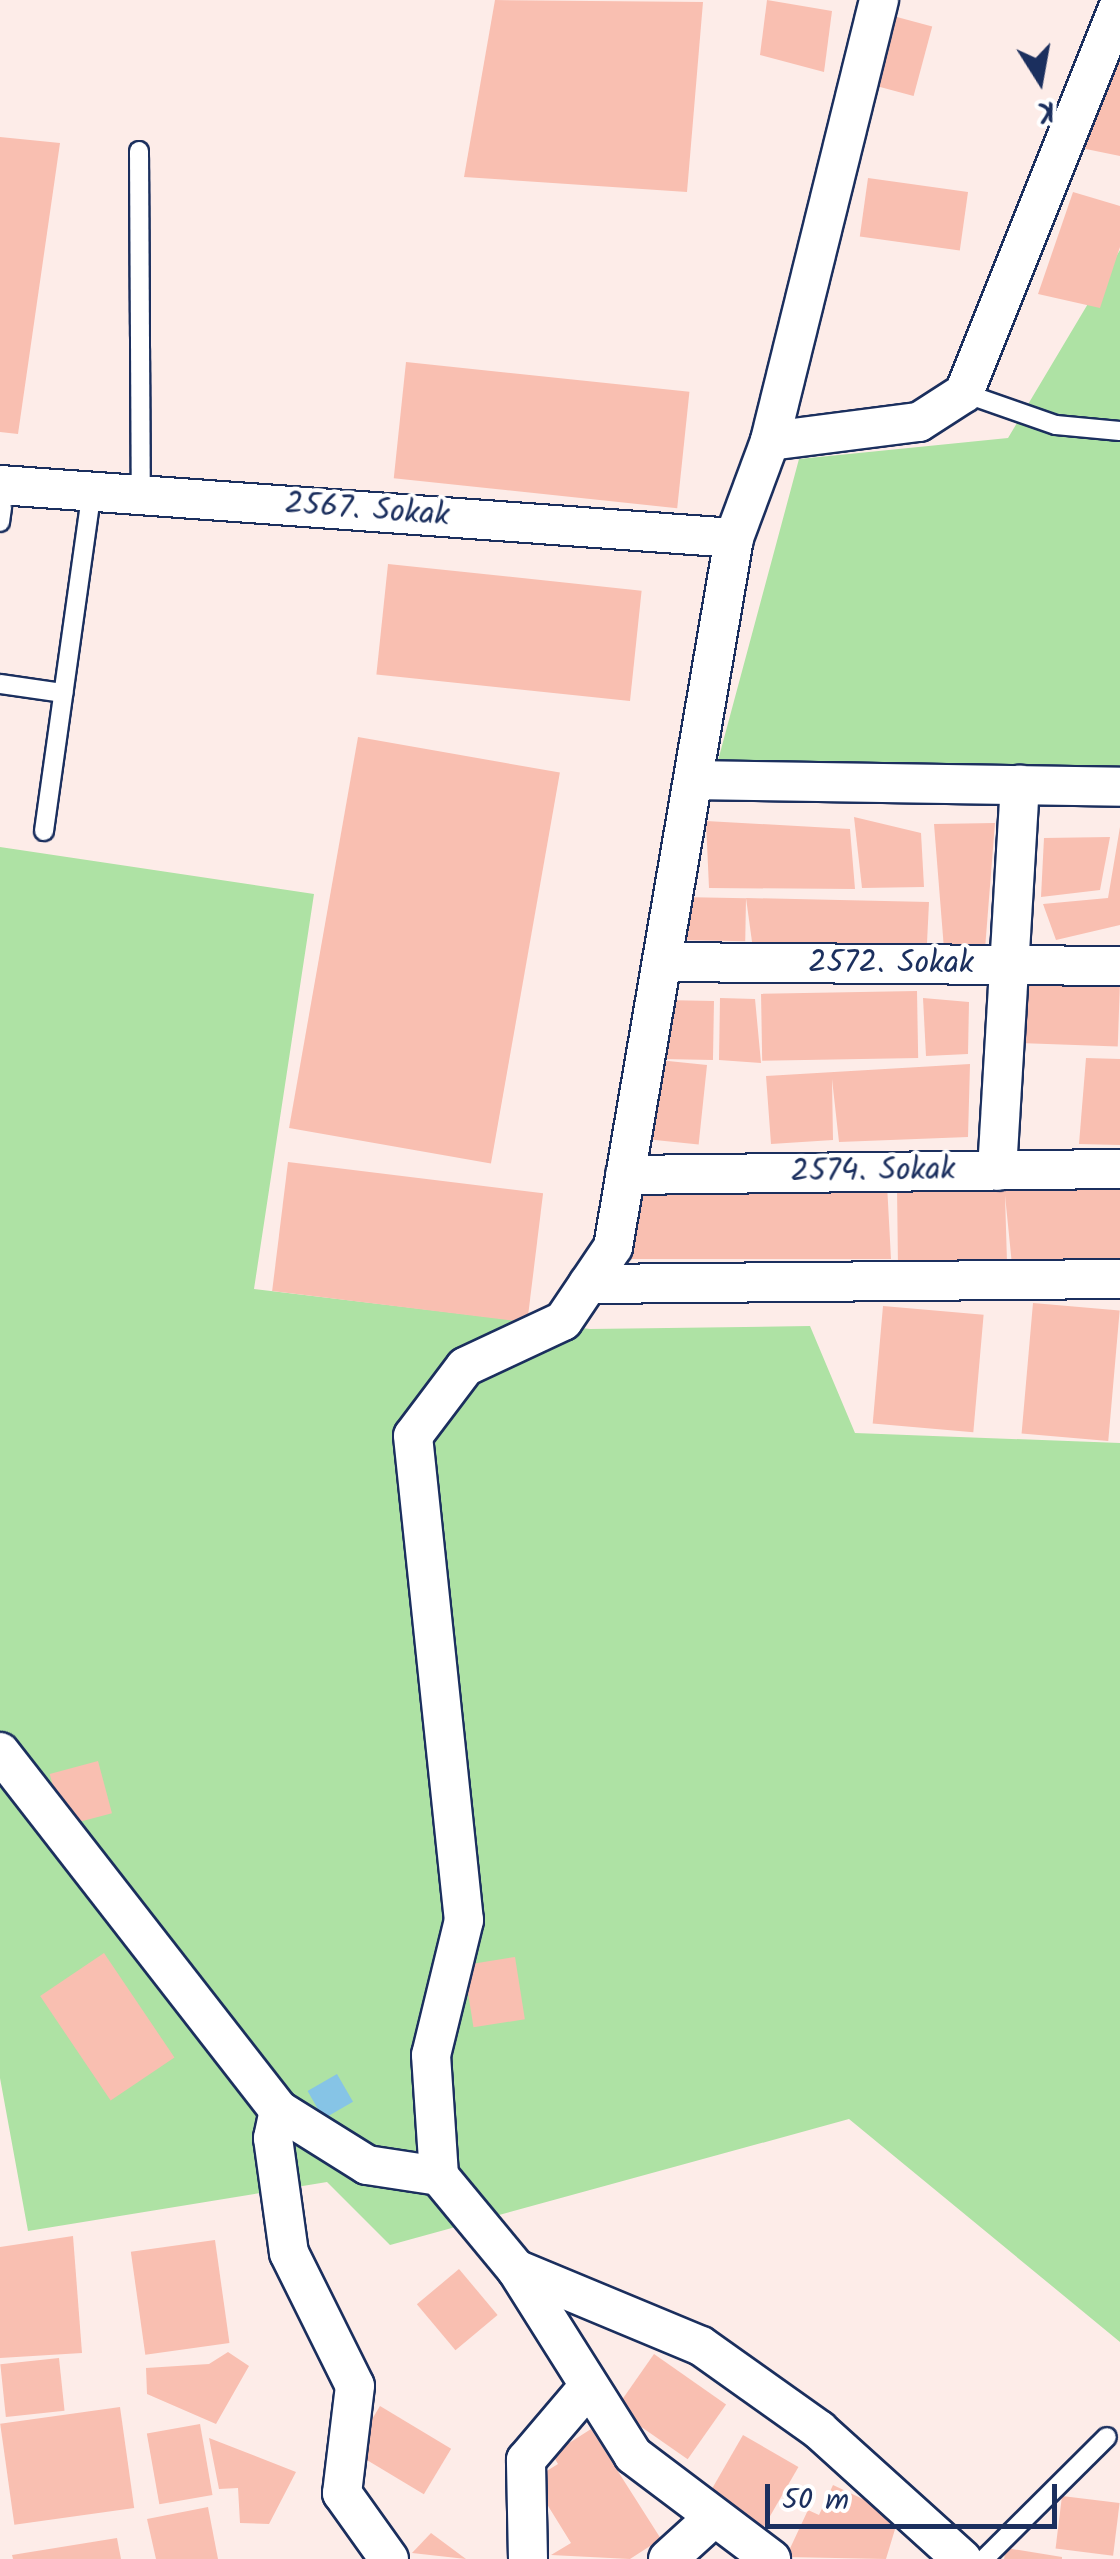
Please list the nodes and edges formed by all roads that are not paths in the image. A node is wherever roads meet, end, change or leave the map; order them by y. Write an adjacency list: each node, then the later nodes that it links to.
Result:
1 (880, 0): 6 (street)
2 (1116, 19): 4 (street)
3 (139, 151): 8 (lane)
4 (964, 393): 5 (lane); 6 (street)
5 (1120, 431)
6 (770, 440): 10 (street)
7 (92, 491): 8 (street, 2567. Sokak); 9 (street, 2567. Sokak); 12 (lane)
8 (141, 494): 10 (street, 2567. Sokak)
9 (0, 505)
10 (734, 538): 13 (street)
11 (0, 684): 12 (lane)
12 (63, 692): 16 (lane)
13 (692, 780): 14 (street); 17 (street)
14 (1020, 786): 15 (street); 18 (street)
15 (1120, 787)
16 (44, 831)
17 (662, 962): 18 (street, 2572. Sokak); 22 (street)
18 (1009, 964): 19 (street, 2572. Sokak); 21 (street)
19 (1120, 966)
20 (1120, 1169): 21 (street, 2574. Sokak)
21 (997, 1171): 22 (street, 2574. Sokak)
22 (626, 1175): 24 (street)
23 (1120, 1279): 24 (street)
24 (588, 1284): 27 (street)
25 (0, 1752): 26 (street)
26 (279, 2110): 27 (street); 32 (street)
27 (439, 2176): 28 (street)
28 (516, 2269): 29 (street); 36 (street)
29 (590, 2386): 31 (street); 33 (street)
30 (1108, 2437): 37 (lane)
31 (713, 2518): 34 (street); 35 (street)
32 (390, 2559)
33 (528, 2559)
34 (668, 2559)
35 (771, 2559)
36 (962, 2559)
37 (984, 2559)

